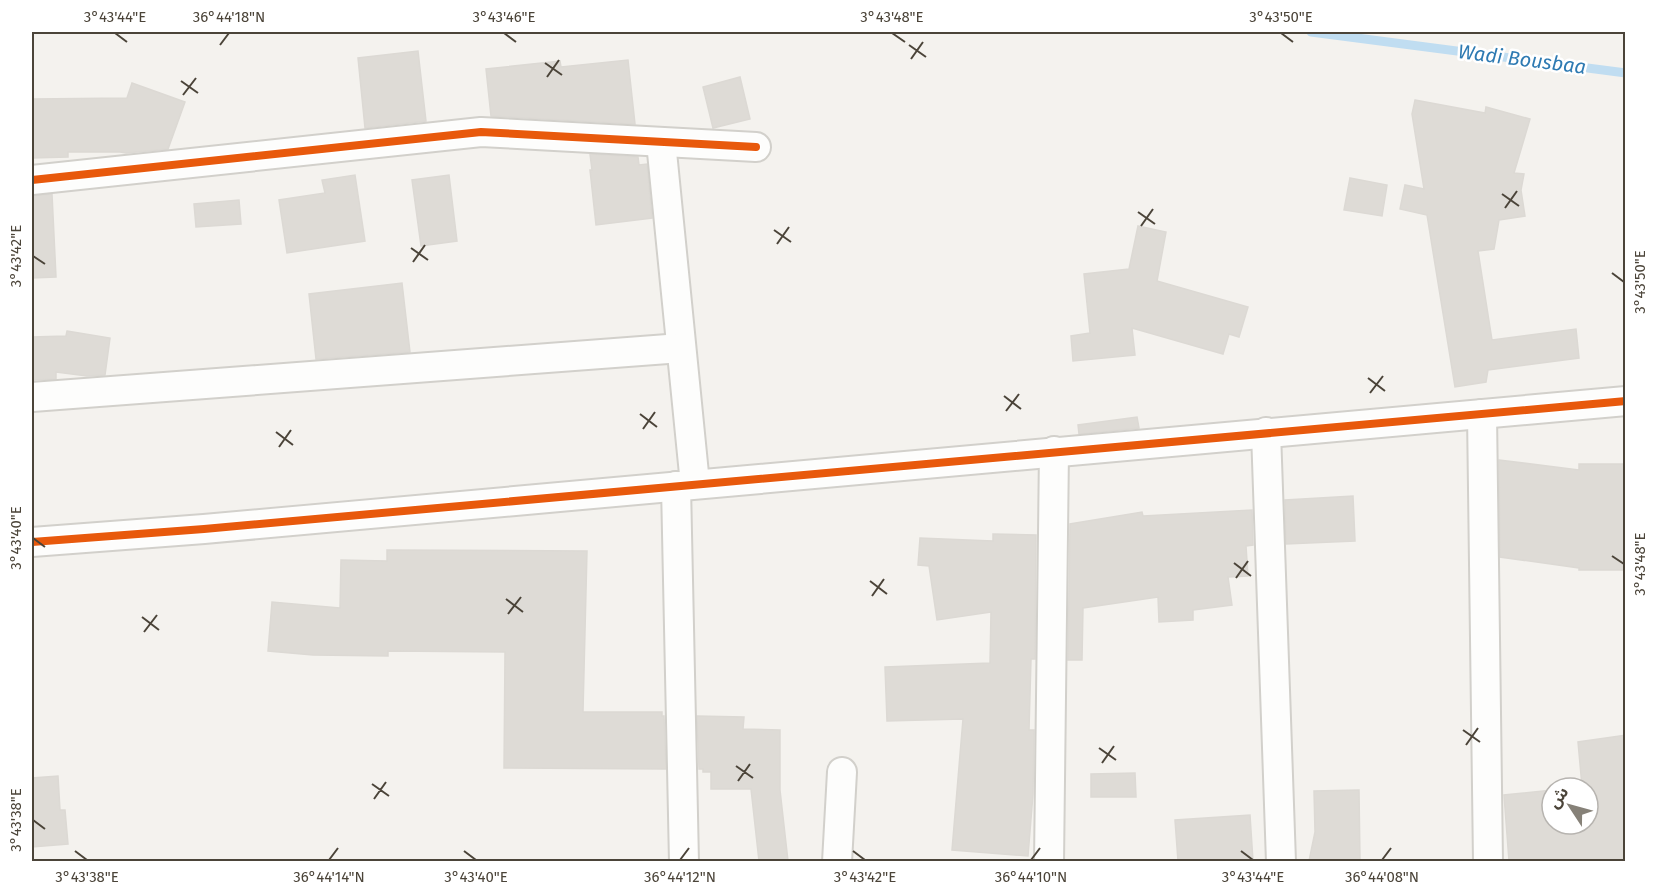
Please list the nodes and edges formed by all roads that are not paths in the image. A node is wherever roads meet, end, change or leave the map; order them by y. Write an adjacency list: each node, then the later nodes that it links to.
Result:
1 (661, 142): 2 (street); 3 (street); 4 (street)
2 (756, 147)
3 (32, 180)
4 (681, 348): 5 (street); 10 (street)
5 (32, 397)
6 (1626, 401): 7 (street)
7 (1482, 414): 8 (street); 17 (street)
8 (1266, 432): 9 (street); 16 (street)
9 (1054, 451): 10 (street); 15 (street)
10 (686, 485): 11 (street); 13 (street)
11 (32, 542)
12 (842, 772): 14 (street)
13 (684, 861)
14 (837, 861)
15 (1048, 861)
16 (1281, 861)
17 (1488, 861)

